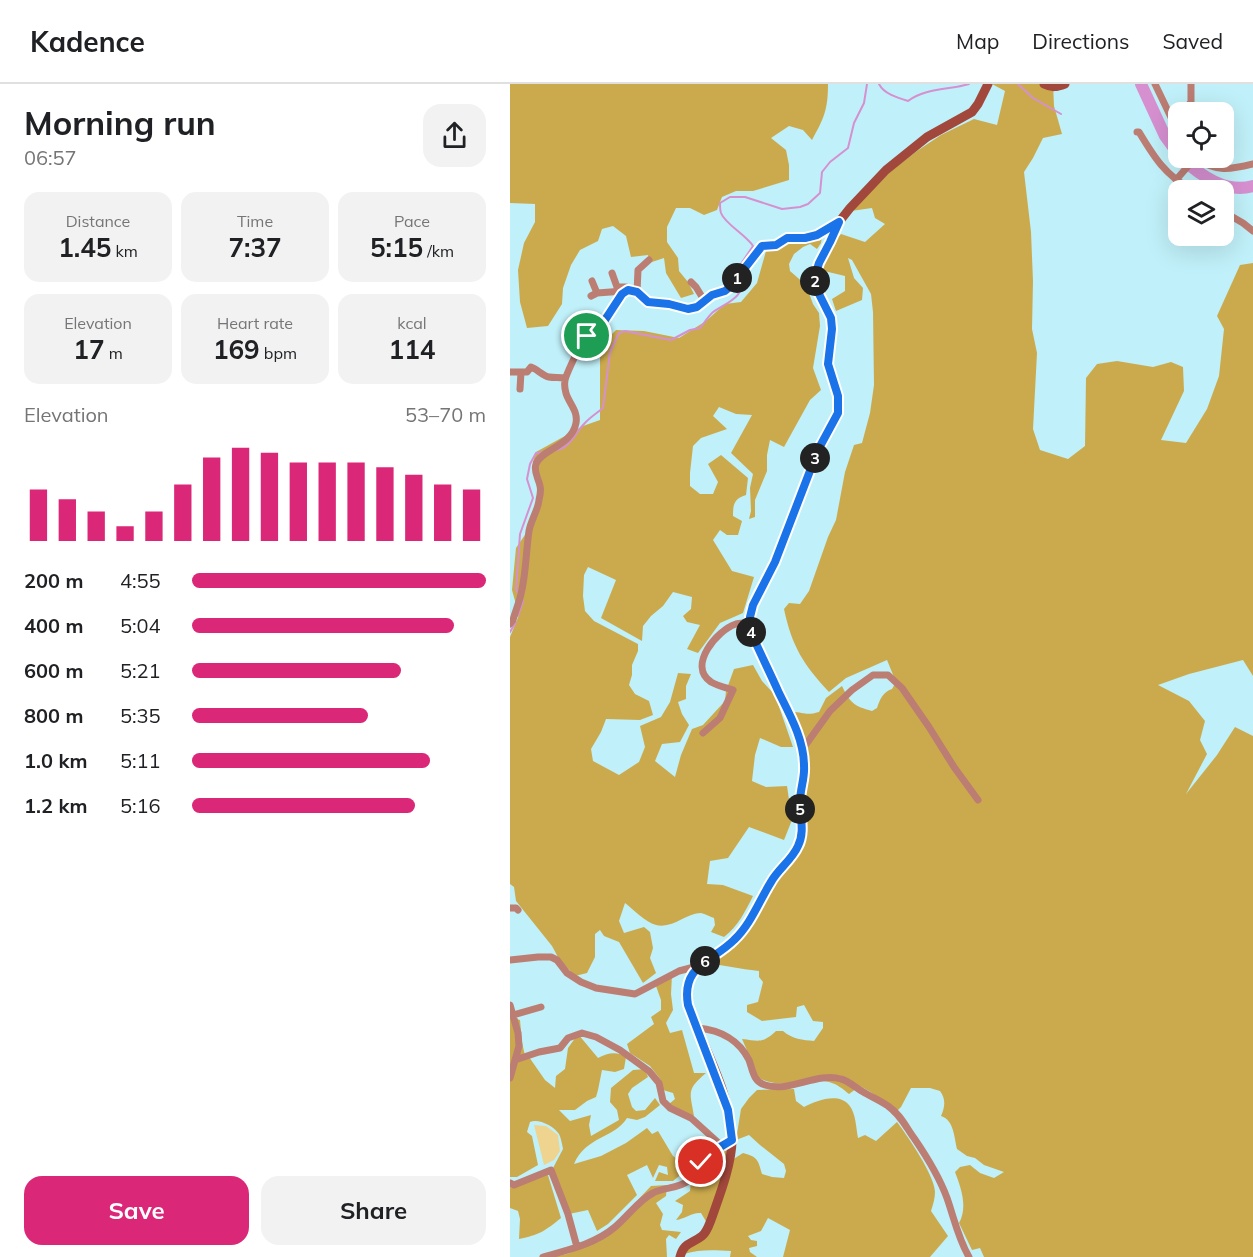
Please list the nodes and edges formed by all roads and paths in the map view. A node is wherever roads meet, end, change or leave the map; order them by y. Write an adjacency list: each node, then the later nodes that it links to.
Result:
1 (988, 84): 14 (main road)
2 (1044, 84): 3 (main road)
3 (1065, 84)
4 (1155, 84): 7 (street)
5 (1191, 84): 6 (street)
6 (1191, 102)
7 (1168, 106)
8 (1137, 132): 12 (street)
9 (1253, 164): 11 (street)
10 (1186, 168): 12 (street)
11 (1222, 168)
12 (1176, 180)
13 (1234, 218): 15 (street)
14 (839, 222): 21 (street); 28 (main road)
15 (1253, 231)
16 (649, 260): 20 (street)
17 (612, 273): 20 (street)
18 (592, 281): 20 (street)
19 (691, 282): 21 (street)
20 (632, 291): 21 (street); 22 (street)
21 (704, 300)
22 (612, 309): 23 (street); 26 (street)
23 (602, 310)
24 (510, 372): 25 (street)
25 (521, 372): 26 (street); 27 (street)
26 (565, 378): 29 (street)
27 (520, 389)
28 (750, 622): 30 (street); 31 (main road)
29 (510, 624)
30 (703, 733)
31 (802, 750): 32 (street); 36 (main road)
32 (978, 800)
33 (510, 908): 34 (street)
34 (518, 910)
35 (510, 962): 36 (street)
36 (698, 966): 40 (main road)
37 (510, 1005): 39 (street)
38 (541, 1007): 39 (street)
39 (513, 1015): 41 (street)
40 (698, 1028): 43 (main road); 49 (street)
41 (515, 1060): 42 (street); 44 (street)
42 (510, 1078)
43 (732, 1140): 44 (street); 48 (main road)
44 (722, 1146): 46 (street)
45 (510, 1183): 46 (street)
46 (577, 1247): 47 (street)
47 (543, 1257)
48 (680, 1257)
49 (969, 1257)

